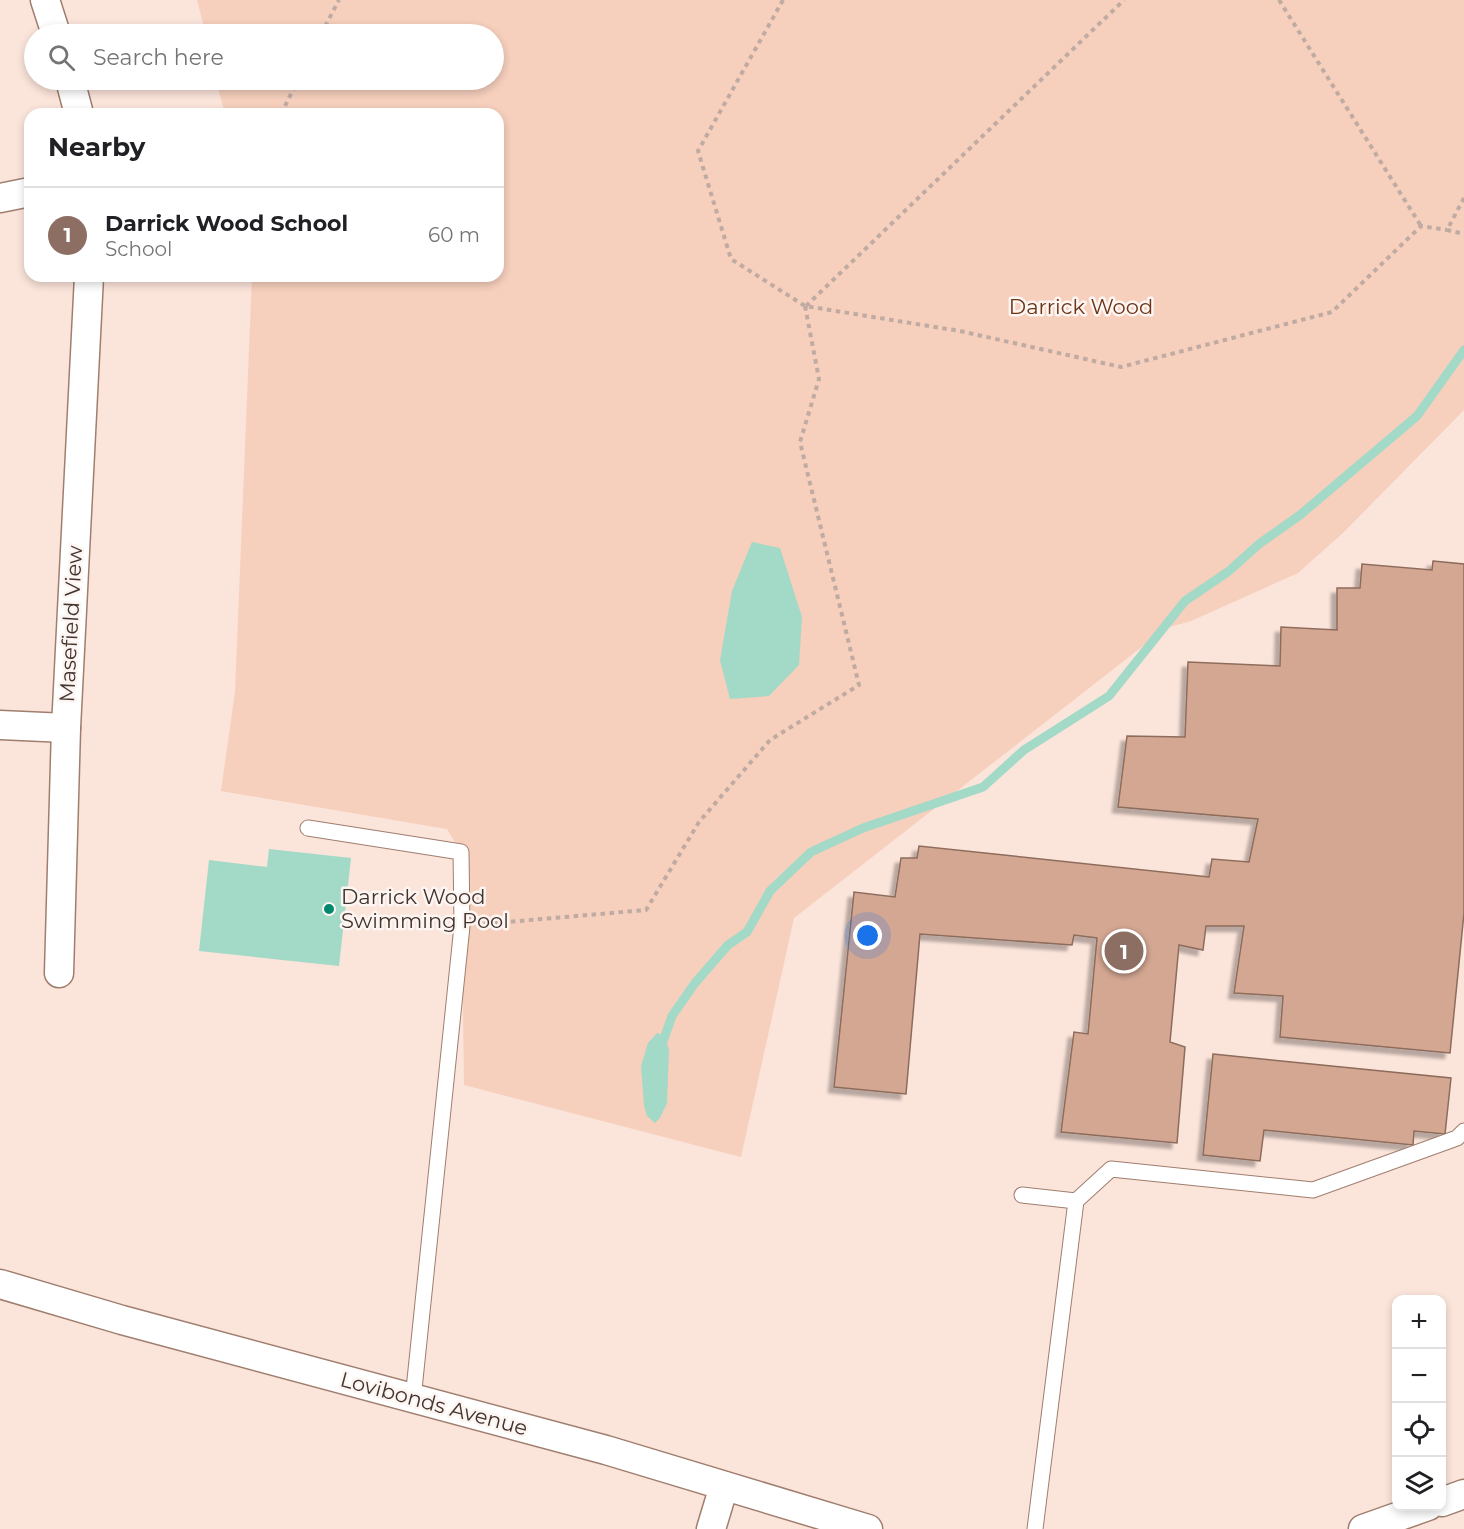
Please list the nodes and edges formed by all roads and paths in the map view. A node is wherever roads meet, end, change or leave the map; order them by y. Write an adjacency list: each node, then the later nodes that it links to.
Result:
1 (45, 0): 6 (street)
2 (339, 0): 7 (path)
3 (783, 0): 19 (path)
4 (1124, 0): 19 (path)
5 (1279, 0): 15 (path)
6 (53, 24)
7 (326, 24)
8 (73, 90): 10 (street)
9 (293, 90): 11 (path)
10 (77, 108)
11 (284, 108)
12 (24, 193): 13 (street)
13 (0, 198)
14 (1464, 198): 16 (path)
15 (1421, 226): 16 (path); 19 (path)
16 (1447, 230): 17 (path)
17 (1464, 234)
18 (89, 282): 21 (street, Masefield View)
19 (805, 306): 23 (path)
20 (0, 725): 21 (street)
21 (66, 728): 24 (street, Masefield View)
22 (308, 828): 23 (lane)
23 (462, 926): 29 (lane)
24 (59, 973)
25 (1464, 1131): 27 (lane)
26 (1023, 1195): 27 (lane)
27 (1076, 1201): 36 (lane)
28 (0, 1284): 29 (street, Lovibonds Avenue)
29 (413, 1399): 30 (street, Lovibonds Avenue)
30 (724, 1486): 34 (street); 35 (street, Lovibonds Avenue)
31 (1464, 1494): 32 (street)
32 (1446, 1501)
33 (1414, 1511): 37 (street)
34 (711, 1529)
35 (868, 1529)
36 (1035, 1529)
37 (1363, 1529)

